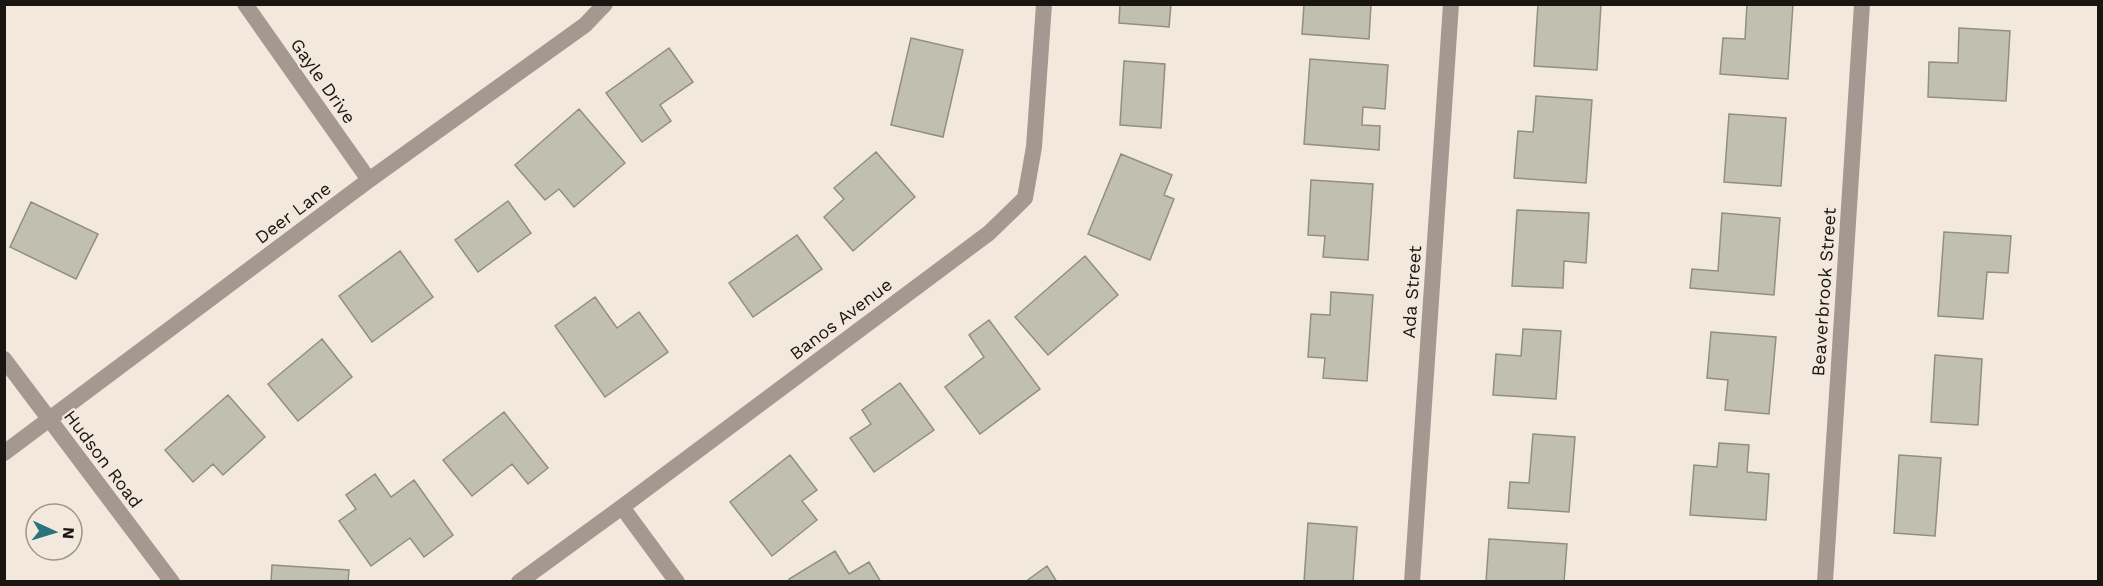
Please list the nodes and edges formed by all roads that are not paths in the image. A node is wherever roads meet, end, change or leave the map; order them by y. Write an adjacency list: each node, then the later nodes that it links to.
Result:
1 (245, 4): 6 (street, Gayle Drive)
2 (605, 4): 6 (street, Deer Lane)
3 (1044, 4): 10 (street, Banos Avenue)
4 (1451, 4): 14 (street, Ada Street)
5 (1862, 4): 15 (street, Beaverbrook Street)
6 (369, 180): 8 (street, Deer Lane)
7 (4, 359): 8 (street, Hudson Road)
8 (50, 420): 9 (street, Deer Lane); 11 (street, Hudson Road)
9 (4, 453)
10 (622, 507): 12 (street, Banos Avenue); 13 (street)
11 (172, 582)
12 (519, 582)
13 (677, 582)
14 (1412, 582)
15 (1825, 582)

